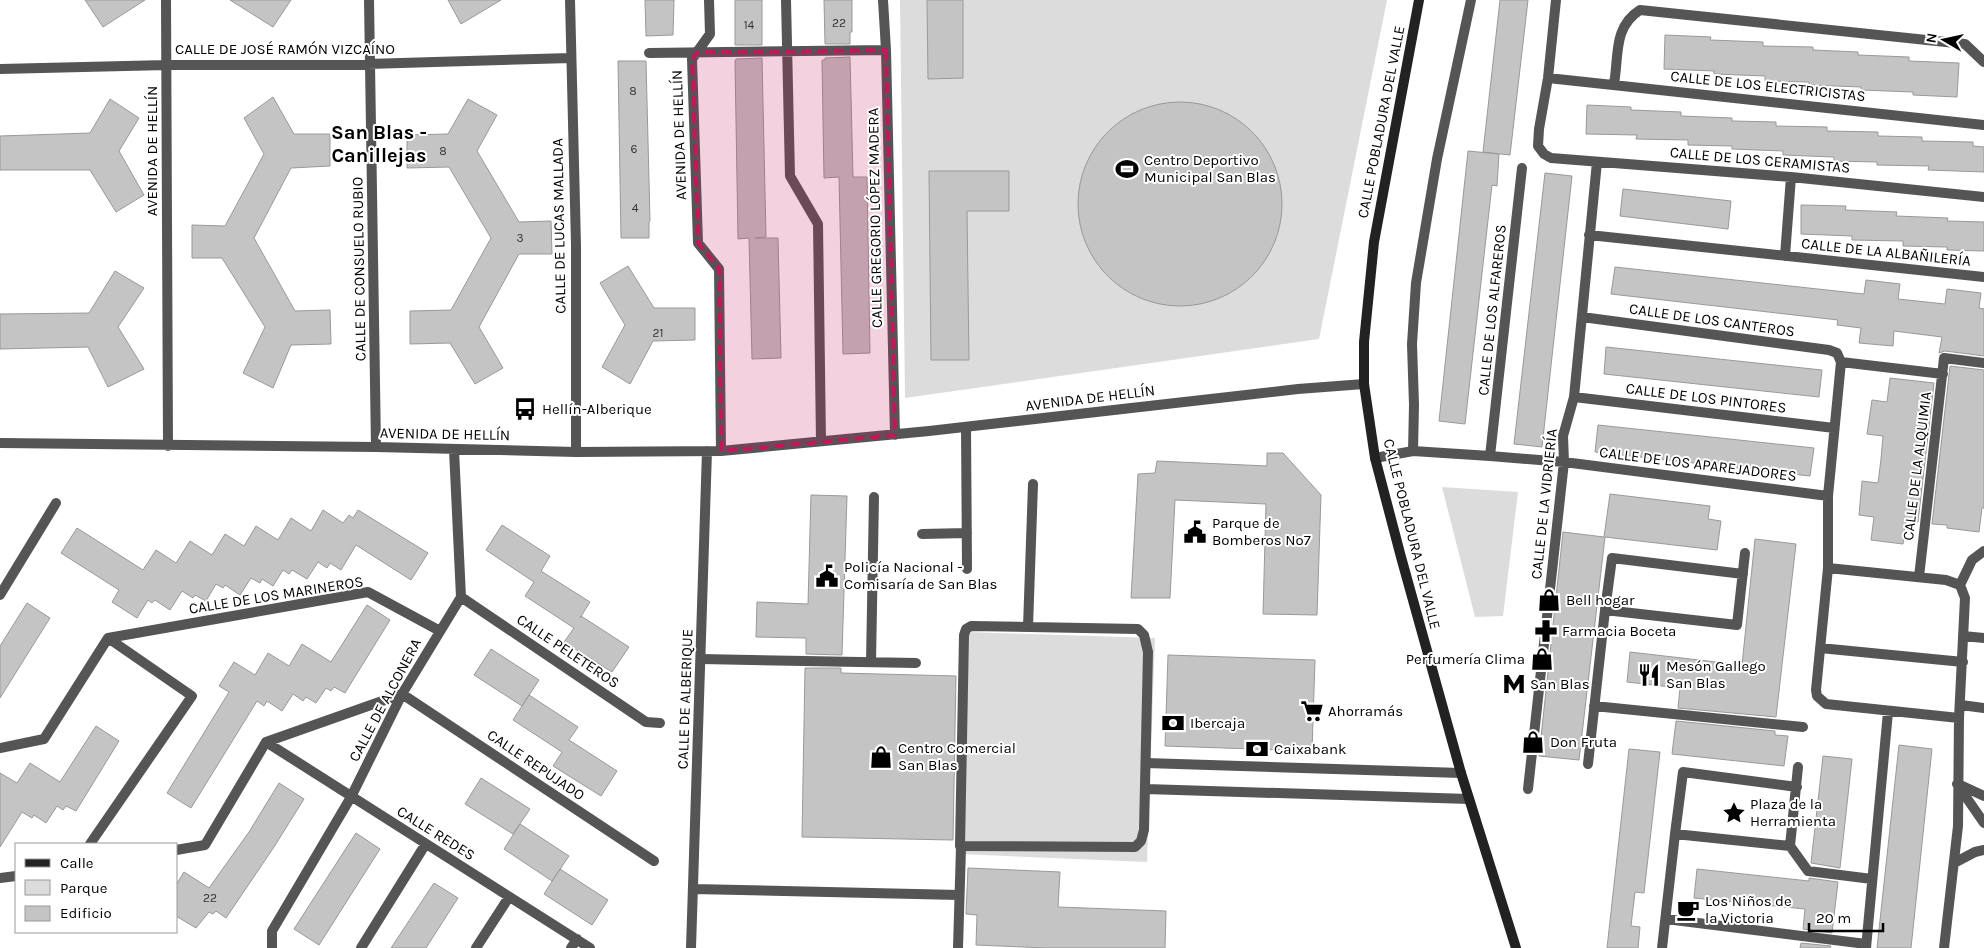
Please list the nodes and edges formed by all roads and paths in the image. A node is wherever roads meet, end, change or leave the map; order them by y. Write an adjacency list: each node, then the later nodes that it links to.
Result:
1 (166, 0): 17 (street, AVENIDA DE HELLÍN)
2 (369, 0): 16 (street, CALLE DE CONSUELO RUBIO)
3 (570, 0): 14 (street, CALLE DE LUCAS MALLADA)
4 (709, 0): 11 (street)
5 (786, 0): 12 (street)
6 (883, 0): 10 (street, CALLE GREGORIO LÓPEZ MADERA)
7 (1420, 0): 33 (street, CALLE POBLADURA DEL VALLE)
8 (1471, 0): 44 (street, CALLE POBLADURA DEL VALLE)
9 (1556, 0): 19 (street)
10 (886, 50): 12 (street); 37 (street, CALLE GREGORIO LÓPEZ MADERA)
11 (697, 52): 12 (street); 13 (street); 46 (street, AVENIDA DE HELLÍN)
12 (787, 52): 38 (street)
13 (649, 53)
14 (571, 58): 16 (street, CALLE DE JOSÉ RAMÓN VIZCAÍNO); 45 (street, CALLE DE LUCAS MALLADA)
15 (1984, 62): 20 (street)
16 (370, 64): 17 (street, CALLE DE JOSÉ RAMÓN VIZCAÍNO); 41 (street, CALLE DE CONSUELO RUBIO)
17 (167, 65): 18 (street, CALLE DE JOSÉ RAMÓN VIZCAÍNO); 40 (street, AVENIDA DE HELLÍN)
18 (0, 69)
19 (1548, 78): 20 (street, CALLE DE LOS ELECTRICISTAS); 22 (street, CALLE DE LOS CERAMISTAS)
20 (1614, 84): 21 (street, CALLE DE LOS ELECTRICISTAS)
21 (1984, 125)
22 (1597, 162): 24 (street, CALLE DE LOS CERAMISTAS); 26 (street, CALLE DE LA VIDRIERÍA)
23 (1522, 168): 47 (street, CALLE DE LOS ALFAREROS)
24 (1792, 177): 25 (street, CALLE DE LOS CERAMISTAS); 27 (street, CALLE DE LA ALBAÑILERÍA)
25 (1984, 197)
26 (1590, 235): 27 (street, CALLE DE LA ALBAÑILERÍA); 29 (street, CALLE DE LA VIDRIERÍA)
27 (1785, 256): 28 (street, CALLE DE LA ALBAÑILERÍA)
28 (1984, 277)
29 (1582, 318): 30 (street, CALLE DE LOS CANTEROS); 34 (street, CALLE DE LA VIDRIERÍA)
30 (1839, 357): 32 (street, CALLE DE LOS CANTEROS); 36 (street)
31 (1984, 363): 32 (street, CALLE DE LA ALQUIMIA)
32 (1943, 374): 61 (street, CALLE DE LA ALQUIMIA)
33 (1364, 384): 35 (street, AVENIDA DE HELLÍN); 48 (street, CALLE POBLADURA DEL VALLE)
34 (1574, 397): 36 (street, CALLE DE LOS PINTORES); 49 (street, CALLE DE LA VIDRIERÍA)
35 (966, 427): 37 (street, AVENIDA DE HELLÍN); 55 (street)
36 (1834, 428): 51 (street)
37 (895, 435): 38 (street, AVENIDA DE HELLÍN)
38 (820, 441): 46 (street, AVENIDA DE HELLÍN)
39 (0, 443): 40 (street, AVENIDA DE HELLÍN)
40 (168, 446): 41 (street, AVENIDA DE HELLÍN)
41 (376, 447): 42 (street, AVENIDA DE HELLÍN)
42 (454, 450): 45 (street, AVENIDA DE HELLÍN); 64 (street)
43 (707, 451): 45 (street, AVENIDA DE HELLÍN); 46 (street, AVENIDA DE HELLÍN); 72 (street, CALLE DE ALBERIQUE)
44 (1413, 451): 47 (street); 48 (street)
45 (576, 452)
46 (721, 452)
47 (1490, 456): 49 (street)
48 (1375, 458): 89 (street, CALLE POBLADURA DEL VALLE)
49 (1564, 462): 51 (street, CALLE DE LOS APAREJADORES); 93 (street, CALLE DE LA VIDRIERÍA)
50 (1033, 484): 66 (street)
51 (1828, 496): 58 (street)
52 (874, 497): 73 (street)
53 (56, 502): 63 (street)
54 (922, 534): 55 (street)
55 (967, 534): 59 (street)
56 (1984, 551): 62 (street)
57 (1745, 552): 60 (street)
58 (1828, 568): 61 (street); 71 (street)
59 (967, 569)
60 (1743, 574): 65 (street); 65 (street)
61 (1919, 577): 62 (street)
62 (1960, 585): 68 (street)
63 (0, 595)
64 (461, 598): 67 (street, CALLE DE ALCONERA); 82 (street, CALLE PELETEROS)
65 (1606, 610): 78 (street)
66 (1028, 627): 86 (street); 102 (street)
67 (440, 631): 69 (street, CALLE DE LOS MARINEROS); 76 (street, CALLE DE ALCONERA)
68 (1963, 636): 70 (street); 74 (street)
69 (108, 638): 85 (street); 99 (street)
70 (1984, 638)
71 (1820, 648): 74 (street); 80 (street)
72 (701, 659): 73 (street); 110 (street, CALLE DE ALBERIQUE)
73 (871, 662): 75 (street)
74 (1962, 662): 77 (street)
75 (916, 663)
76 (402, 694): 84 (street); 94 (street, CALLE DE ALCONERA); 105 (street, CALLE REPUJADO)
77 (1961, 705): 79 (street); 81 (street)
78 (1594, 706): 83 (street); 87 (street)
79 (1984, 708)
80 (1888, 712): 81 (street); 109 (street)
81 (1959, 718): 90 (street)
82 (660, 723)
83 (1803, 727)
84 (266, 742): 94 (street, CALLE REDES); 103 (street)
85 (0, 748)
86 (1146, 763): 89 (street); 92 (street)
87 (1588, 764)
88 (1798, 767): 91 (street)
89 (1461, 773): 96 (street, CALLE POBLADURA DEL VALLE)
90 (1957, 784): 95 (street); 97 (street); 106 (street)
91 (1796, 787): 98 (street); 101 (street)
92 (1146, 789): 96 (street); 102 (street)
93 (1528, 790)
94 (351, 796): 100 (street, CALLE REDES); 116 (street, CALLE DE ALCONERA)
95 (1984, 796)
96 (1469, 799): 122 (street, CALLE POBLADURA DEL VALLE)
97 (1984, 824)
98 (1675, 834): 101 (street); 113 (street)
99 (91, 843)
100 (425, 845): 112 (street, CALLE REDES); 117 (street)
101 (1790, 846): 109 (street)
102 (961, 847): 111 (street)
103 (178, 850)
104 (1984, 850): 106 (street)
105 (654, 861)
106 (1954, 863): 124 (street)
107 (15, 876): 108 (street)
108 (0, 878)
109 (1872, 879): 115 (street)
110 (693, 888): 111 (street); 120 (street, CALLE DE ALBERIQUE)
111 (959, 895): 121 (street)
112 (509, 897): 114 (street, CALLE REDES); 118 (street)
113 (1666, 920): 115 (street); 123 (street)
114 (574, 943): 119 (street, CALLE REDES)
115 (1866, 946)
116 (272, 948)
117 (361, 948)
118 (476, 948)
119 (590, 948)
120 (691, 948)
121 (958, 948)
122 (1516, 948)
123 (1662, 948)
124 (1944, 948)

